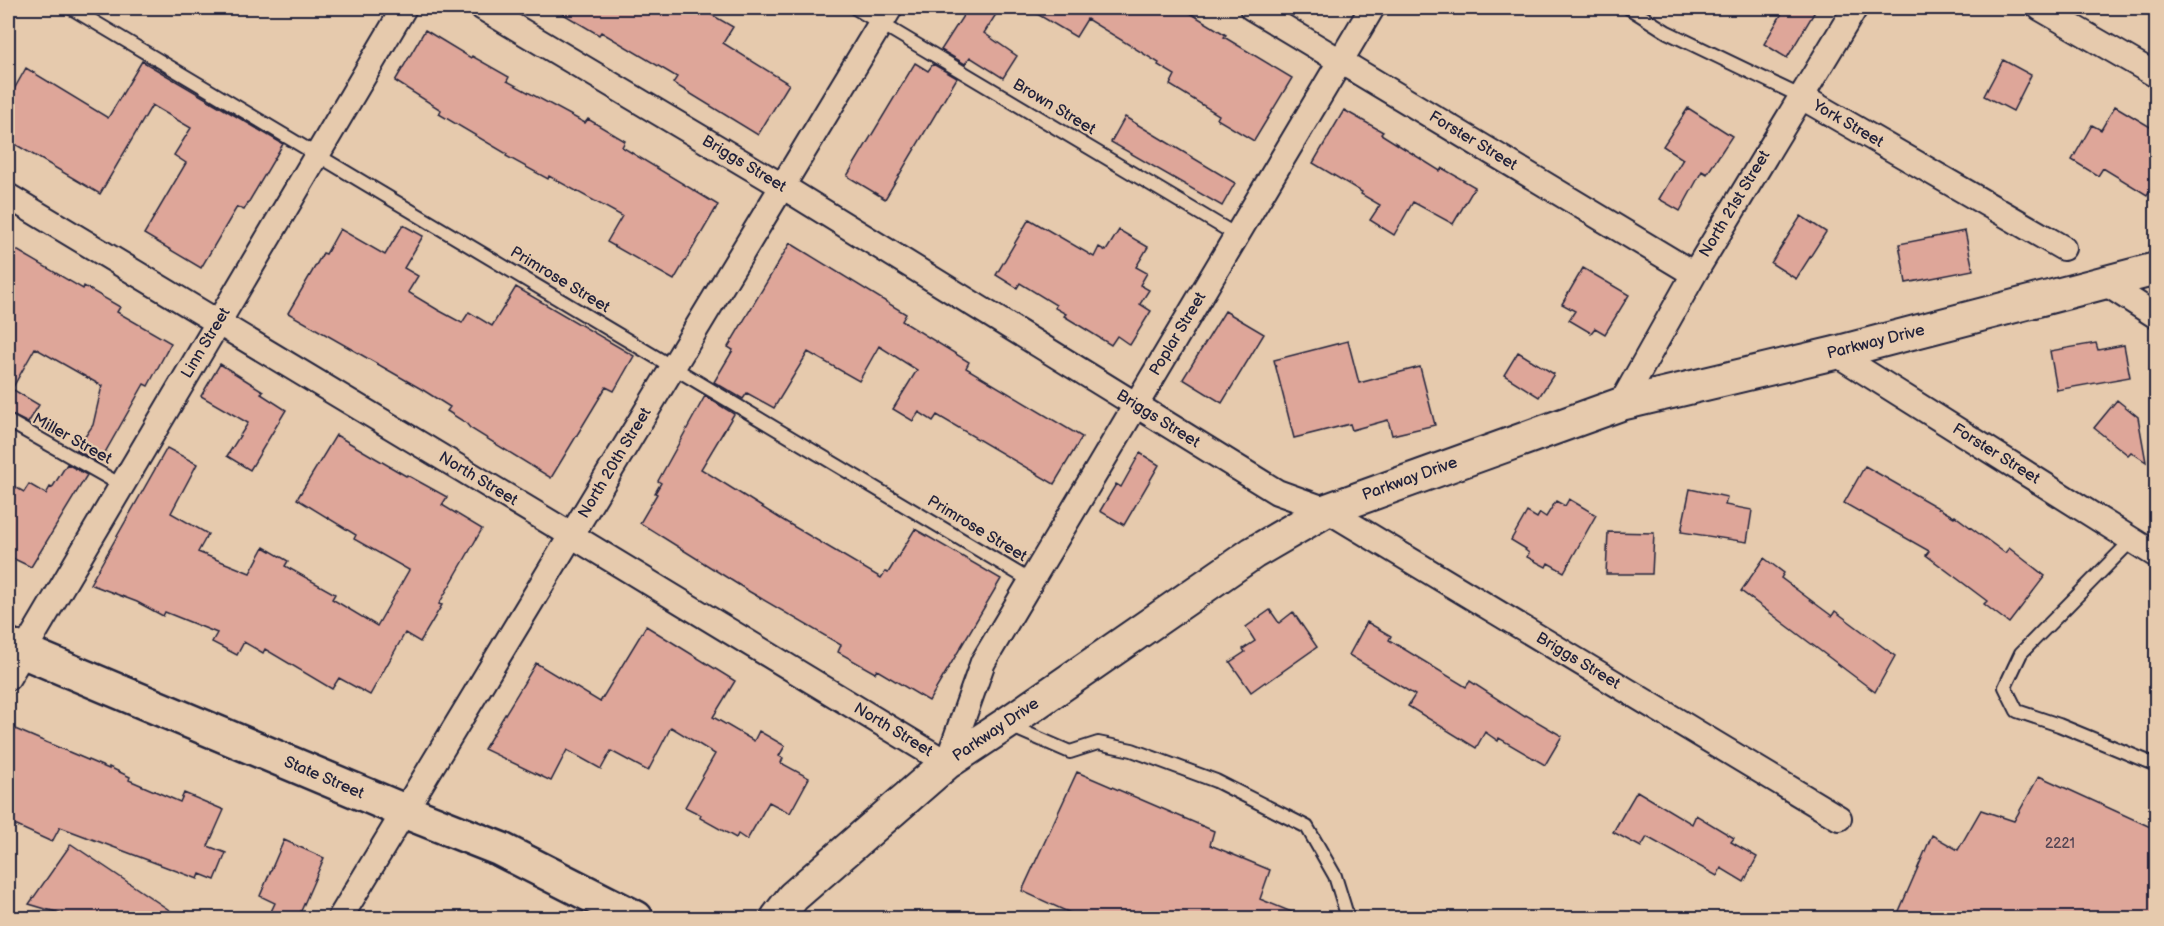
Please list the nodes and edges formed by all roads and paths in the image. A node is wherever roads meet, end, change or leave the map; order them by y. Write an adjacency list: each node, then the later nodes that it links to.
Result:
1 (71, 8): 14 (lane, Primrose Street)
2 (404, 8): 14 (street, Linn Street)
3 (483, 8): 15 (street, Briggs Street)
4 (855, 8): 10 (lane, Brown Street)
5 (1252, 8): 11 (street, Forster Street)
6 (1372, 8): 11 (street, Poplar Street)
7 (1629, 8): 13 (lane, York Street)
8 (1855, 8): 13 (street, North 21st Street)
9 (2040, 8): 12 (street)
10 (885, 15): 15 (street, North 20th Street); 17 (lane, Brown Street)
11 (1340, 61): 17 (street, Poplar Street); 20 (street, Forster Street)
12 (2157, 75)
13 (1800, 96): 18 (street, York Street); 20 (street, North 21st Street)
14 (317, 154): 23 (street, Linn Street); 25 (lane, Primrose Street)
15 (782, 186): 25 (street, North 20th Street); 27 (street, Briggs Street)
16 (8, 196): 23 (street, North Street)
17 (1236, 235): 27 (street, Poplar Street)
18 (2063, 248)
19 (2157, 269): 21 (street, Parkway Drive)
20 (1694, 274): 26 (street, North 21st Street)
21 (2105, 283): 22 (street); 24 (street, Parkway Drive)
22 (2157, 316)
23 (218, 323): 29 (street, Linn Street); 31 (street, North Street)
24 (1835, 352): 26 (street, Parkway Drive); 32 (street, Forster Street)
25 (673, 367): 31 (street, North 20th Street); 34 (lane, Primrose Street)
26 (1621, 404): 30 (street, Parkway Drive)
27 (1136, 405): 30 (street, Briggs Street); 34 (street, Poplar Street)
28 (8, 421): 29 (lane, Miller Street)
29 (121, 485): 35 (street, Linn Street)
30 (1327, 510): 36 (street, Parkway Drive); 40 (street, Briggs Street)
31 (571, 535): 37 (street, North Street); 39 (street, North 20th Street)
32 (2132, 540): 33 (street, Forster Street); 38 (lane)
33 (2157, 555)
34 (1031, 581): 37 (street, Poplar Street)
35 (13, 658): 39 (main road, State Street)
36 (1006, 724): 37 (street, Parkway Drive); 44 (lane)
37 (947, 763): 43 (street, Parkway Drive)
38 (2157, 765)
39 (404, 811): 41 (street, North 20th Street); 42 (main road, State Street)
40 (1839, 818)
41 (340, 918)
42 (636, 918)
43 (777, 918)
44 (1348, 918)

